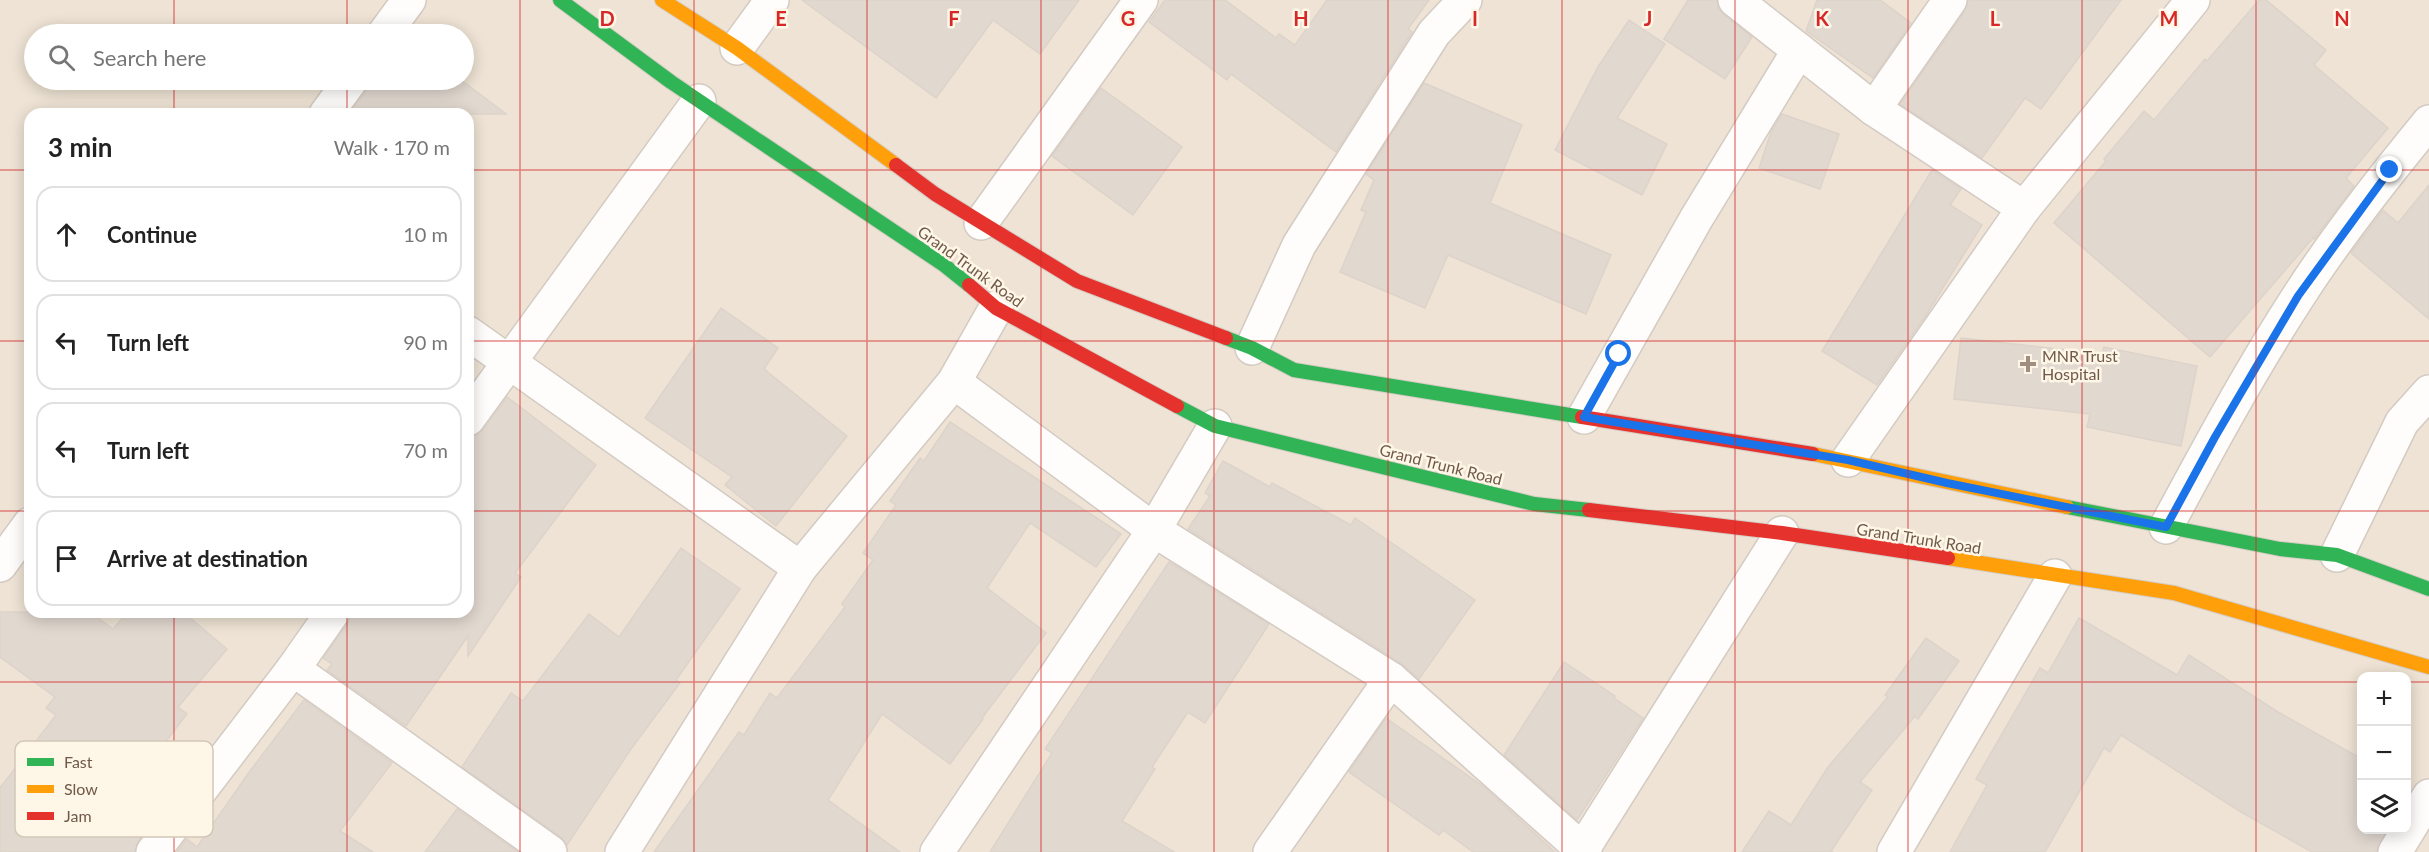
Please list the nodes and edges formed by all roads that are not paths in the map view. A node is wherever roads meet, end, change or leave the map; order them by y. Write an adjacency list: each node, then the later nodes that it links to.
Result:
1 (409, 0): 10 (street)
2 (560, 0): 14 (main road, Grand Trunk Road)
3 (662, 0): 11 (main road)
4 (772, 0): 11 (street)
5 (1141, 0): 19 (street)
6 (1465, 0): 22 (street)
7 (1735, 0): 12 (street)
8 (1950, 0): 16 (street)
9 (2193, 0): 18 (street)
10 (391, 24)
11 (737, 48): 19 (main road)
12 (1799, 50): 16 (street); 27 (street)
13 (344, 90): 15 (street)
14 (699, 101): 20 (main road, Grand Trunk Road); 23 (street)
15 (330, 108)
16 (1874, 109): 18 (street)
17 (2429, 122): 30 (street)
18 (2024, 208): 29 (street)
19 (981, 223): 22 (main road)
20 (996, 308): 24 (street); 28 (main road, Grand Trunk Road)
21 (474, 337): 23 (street)
22 (1252, 348): 27 (main road)
23 (508, 362): 26 (street); 36 (street)
24 (954, 382): 31 (street); 36 (street)
25 (2429, 392): 34 (street)
26 (474, 410)
27 (1584, 417): 29 (main road)
28 (1215, 426): 31 (street); 33 (main road, Grand Trunk Road)
29 (1848, 460): 30 (main road)
30 (2166, 527): 34 (main road)
31 (1154, 530): 42 (street); 50 (street)
32 (24, 532): 35 (street)
33 (1782, 533): 37 (main road, Grand Trunk Road); 46 (street)
34 (2337, 555): 38 (main road)
35 (0, 566)
36 (800, 568): 49 (street)
37 (2055, 576): 40 (main road, Grand Trunk Road); 52 (street)
38 (2429, 589)
39 (329, 618): 41 (street)
40 (2429, 667)
41 (293, 669): 43 (street); 48 (street)
42 (1391, 679): 46 (street); 51 (street)
43 (213, 774)
44 (2429, 796): 53 (street)
45 (164, 837): 47 (street)
46 (1583, 851)
47 (153, 852)
48 (550, 852)
49 (622, 852)
50 (937, 852)
51 (1270, 852)
52 (1894, 852)
53 (2395, 852)

